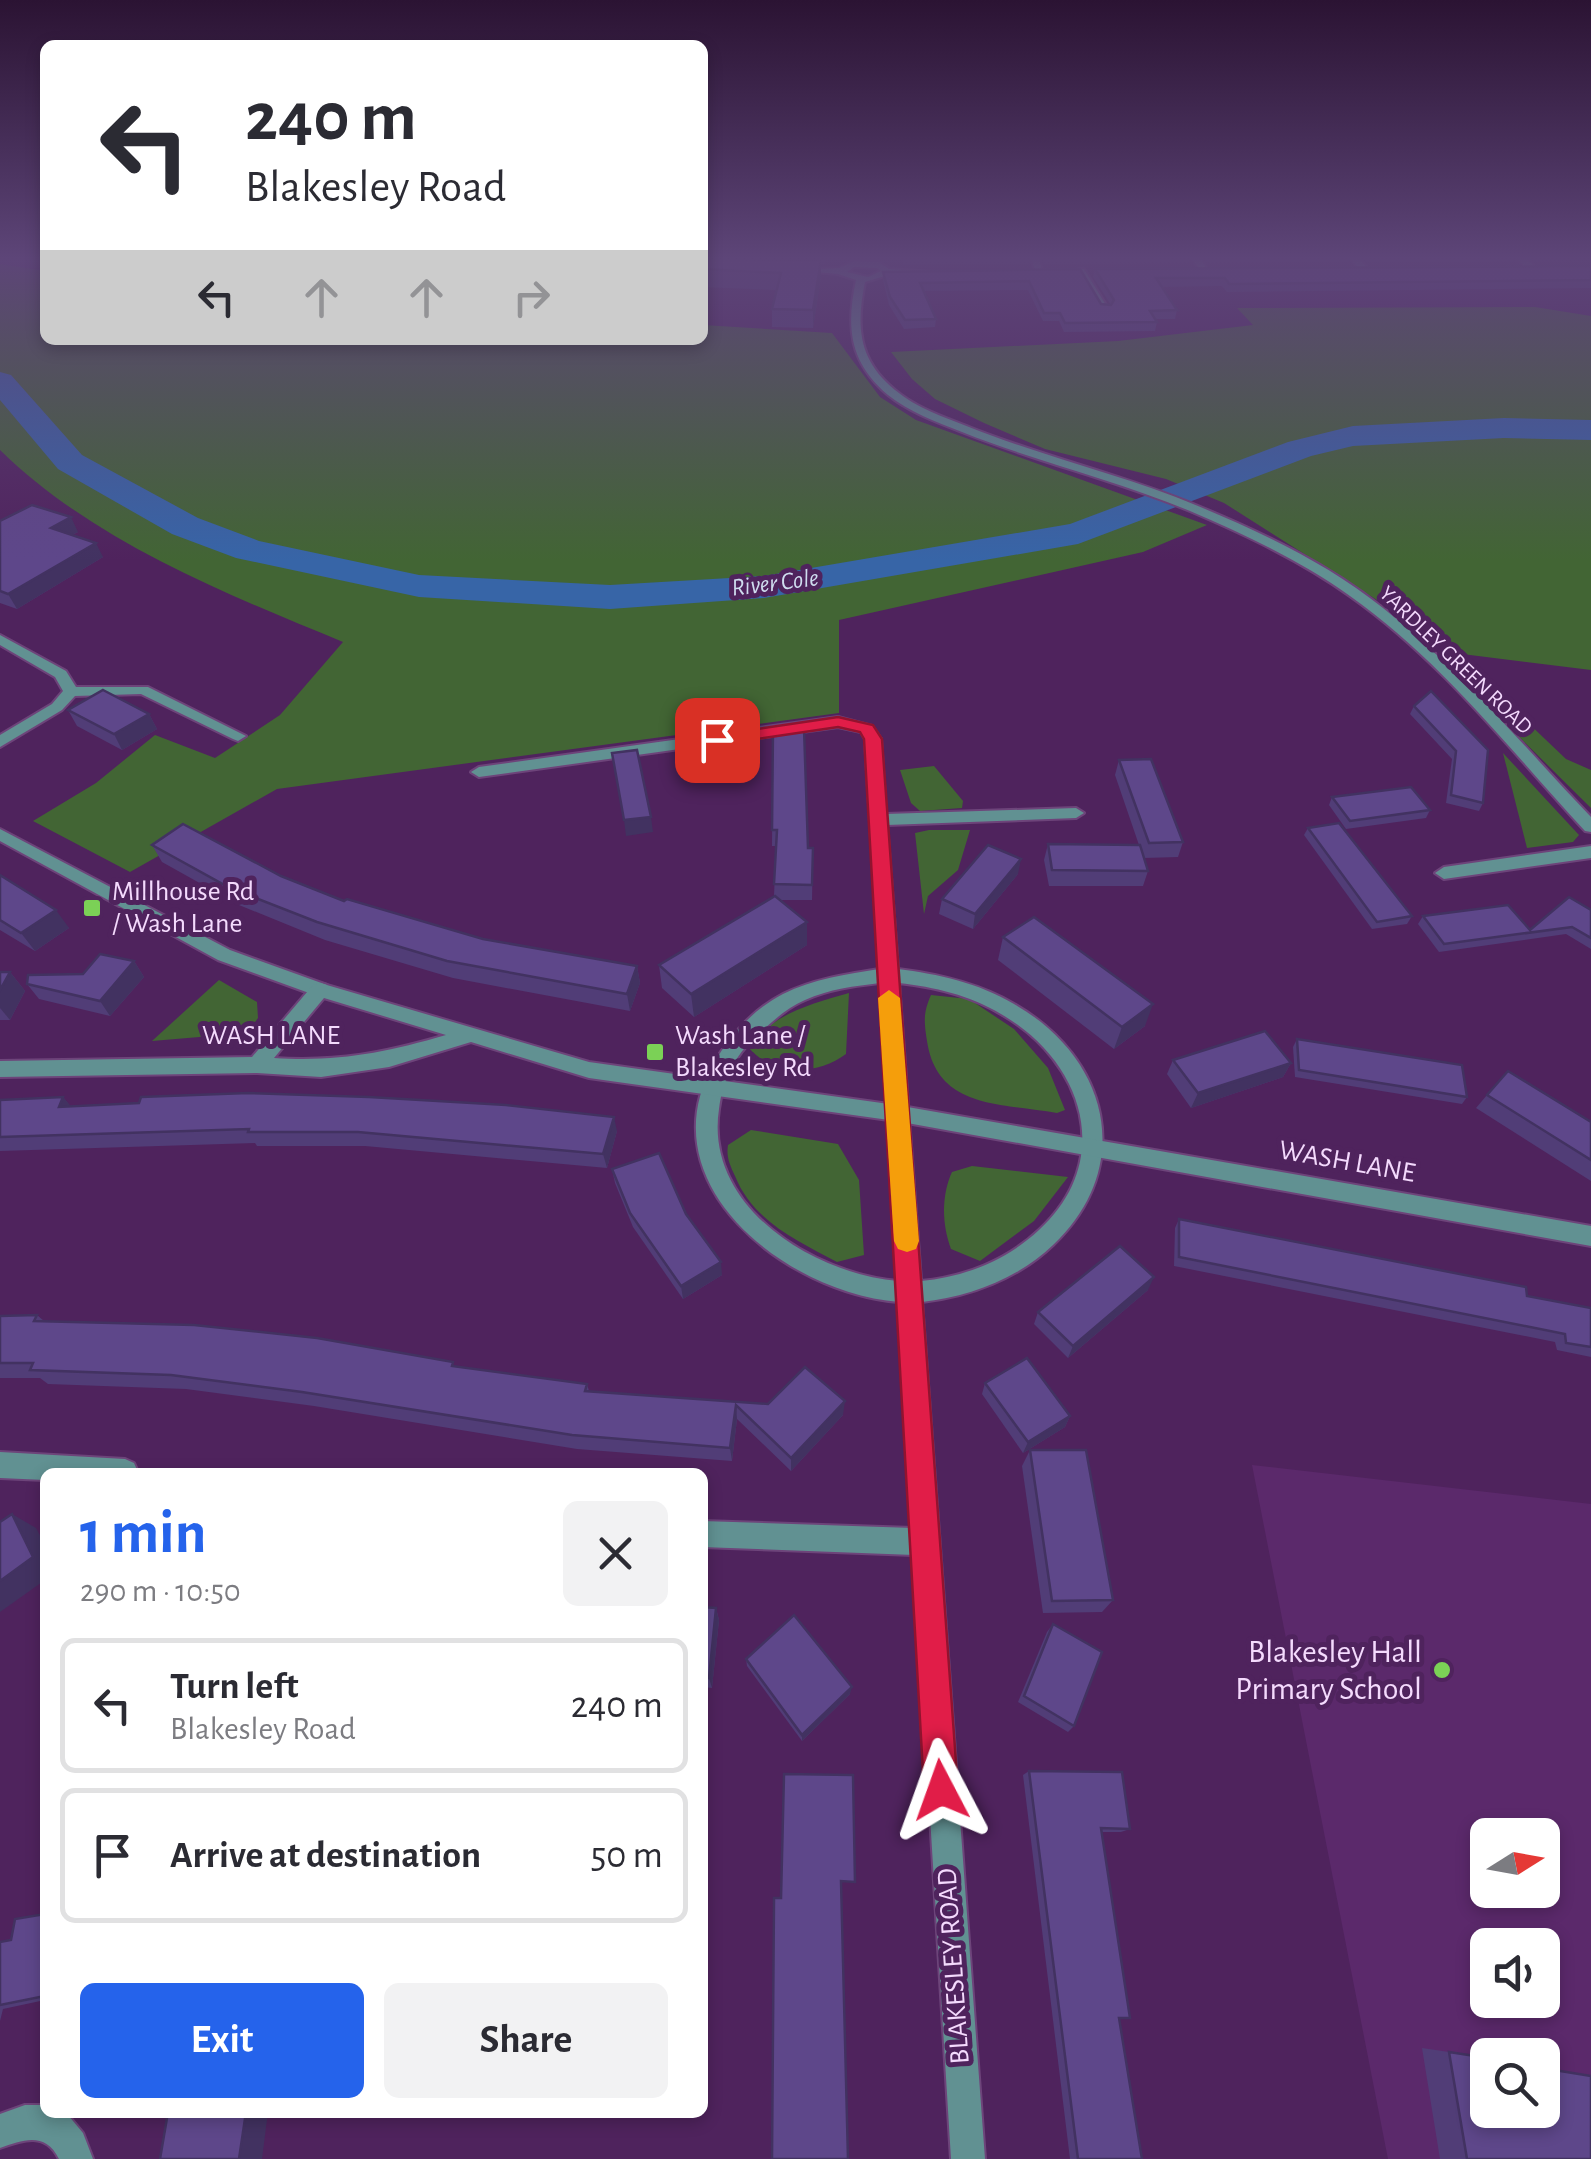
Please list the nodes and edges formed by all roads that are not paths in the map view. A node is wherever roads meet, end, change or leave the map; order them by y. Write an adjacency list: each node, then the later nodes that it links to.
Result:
1 (865, 360): 9 (street, YARDLEY GREEN ROAD)
2 (0, 640): 3 (street)
3 (71, 692): 4 (street); 5 (street)
4 (238, 736)
5 (0, 742)
6 (479, 772): 8 (street, BLAKESLEY ROAD)
7 (1076, 813): 8 (street)
8 (877, 820): 13 (street, BLAKESLEY ROAD)
9 (1591, 827)
10 (0, 834): 14 (street)
11 (1591, 852): 12 (street)
12 (1444, 873)
13 (888, 975): 18 (street); 19 (street, BLAKESLEY ROAD); 20 (street)
14 (320, 990): 15 (street); 16 (street)
15 (469, 1035): 16 (street, WASH LANE); 18 (street, WASH LANE)
16 (257, 1064): 17 (street, WASH LANE)
17 (0, 1069)
18 (712, 1085): 19 (street, WASH LANE); 22 (street)
19 (896, 1113): 20 (street, WASH LANE); 22 (street, BLAKESLEY ROAD)
20 (1093, 1147): 21 (street, WASH LANE); 22 (street)
21 (1591, 1236)
22 (910, 1294): 26 (street, BLAKESLEY ROAD)
23 (0, 1465): 24 (street)
24 (54, 1468)
25 (708, 1534): 26 (street)
26 (924, 1542): 29 (street, BLAKESLEY ROAD)
27 (0, 2131): 28 (street)
28 (76, 2159)
29 (968, 2159)

